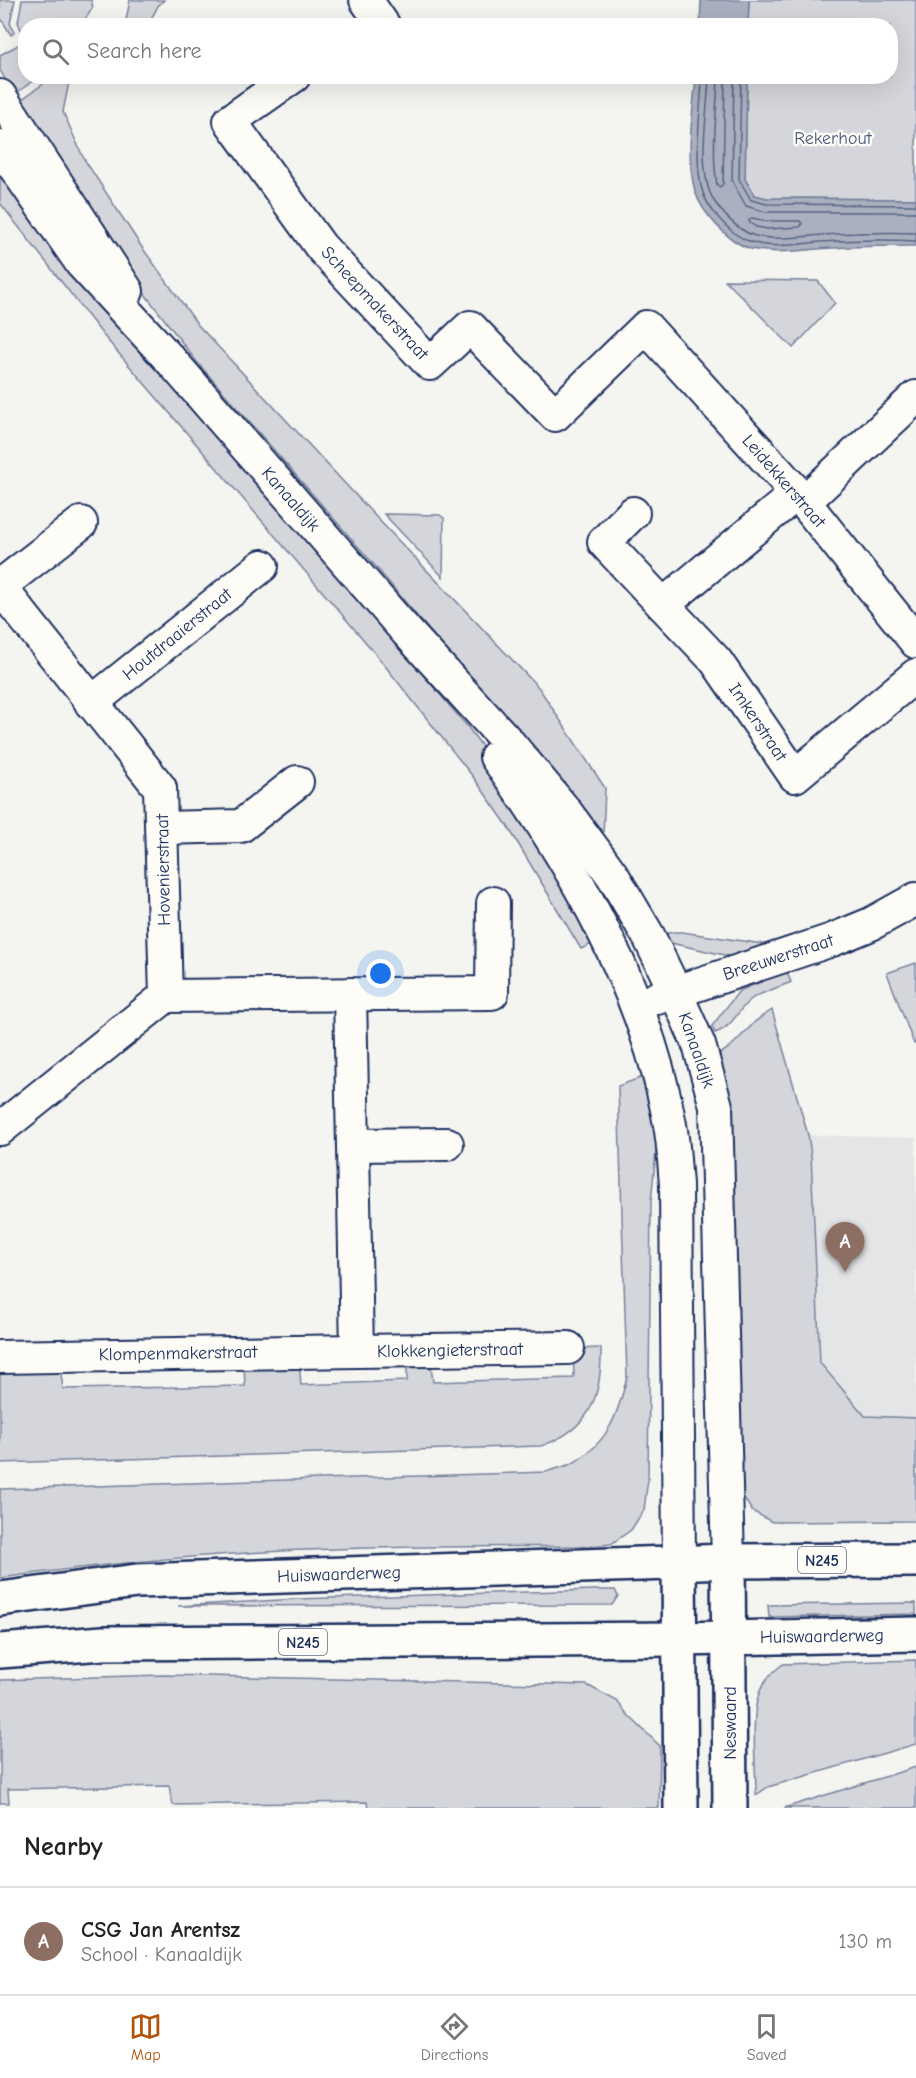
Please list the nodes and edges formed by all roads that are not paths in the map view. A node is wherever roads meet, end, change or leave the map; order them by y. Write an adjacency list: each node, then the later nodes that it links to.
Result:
1 (283, 84): 4 (street, Scheepmakerstraat)
2 (0, 96): 5 (street, Kanaaldijk)
3 (0, 146): 5 (street, Kanaaldijk)
4 (646, 327): 7 (street, Leidekkerstraat)
5 (175, 365): 13 (street, Kanaaldijk)
6 (916, 397): 7 (street)
7 (800, 498): 12 (street); 14 (street, Leidekkerstraat)
8 (633, 513): 12 (street, Imkerstraat)
9 (81, 523): 11 (street)
10 (262, 566): 16 (street, Houtdraaierstraat)
11 (0, 586): 16 (street, Hovenierstraat)
12 (663, 605): 15 (street, Imkerstraat)
13 (407, 632): 21 (street, Kanaaldijk); 24 (street, Kanaaldijk)
14 (916, 642)
15 (916, 675)
16 (91, 703): 18 (street, Hovenierstraat)
17 (297, 782): 18 (street)
18 (162, 828): 23 (street, Hovenierstraat)
19 (916, 899): 21 (street, Breeuwerstraat)
20 (493, 903): 22 (street)
21 (675, 991): 24 (street, Breeuwerstraat); 32 (street, Kanaaldijk)
22 (350, 994): 23 (street); 27 (street, Klokkengieterstraat)
23 (166, 996): 25 (street)
24 (636, 1005): 33 (street, Kanaaldijk)
25 (0, 1129)
26 (447, 1144): 27 (street)
27 (354, 1145): 29 (street, Klokkengieterstraat)
28 (568, 1348): 29 (street, Klokkengieterstraat)
29 (357, 1351): 30 (street, Klompenmakerstraat)
30 (0, 1357)
31 (916, 1560): 32 (main road, Huiswaarderweg / N245)
32 (728, 1561): 33 (main road, Huiswaarderweg / N245); 36 (main road)
33 (679, 1563): 34 (main road, Huiswaarderweg / N245); 37 (main road)
34 (0, 1599)
35 (916, 1634): 36 (main road, Huiswaarderweg / N245)
36 (729, 1638): 37 (main road, Huiswaarderweg / N245); 40 (main road, Neswaard)
37 (680, 1639): 38 (main road, Huiswaarderweg / N245); 39 (main road)
38 (0, 1651)
39 (681, 1808)
40 (730, 1808)

